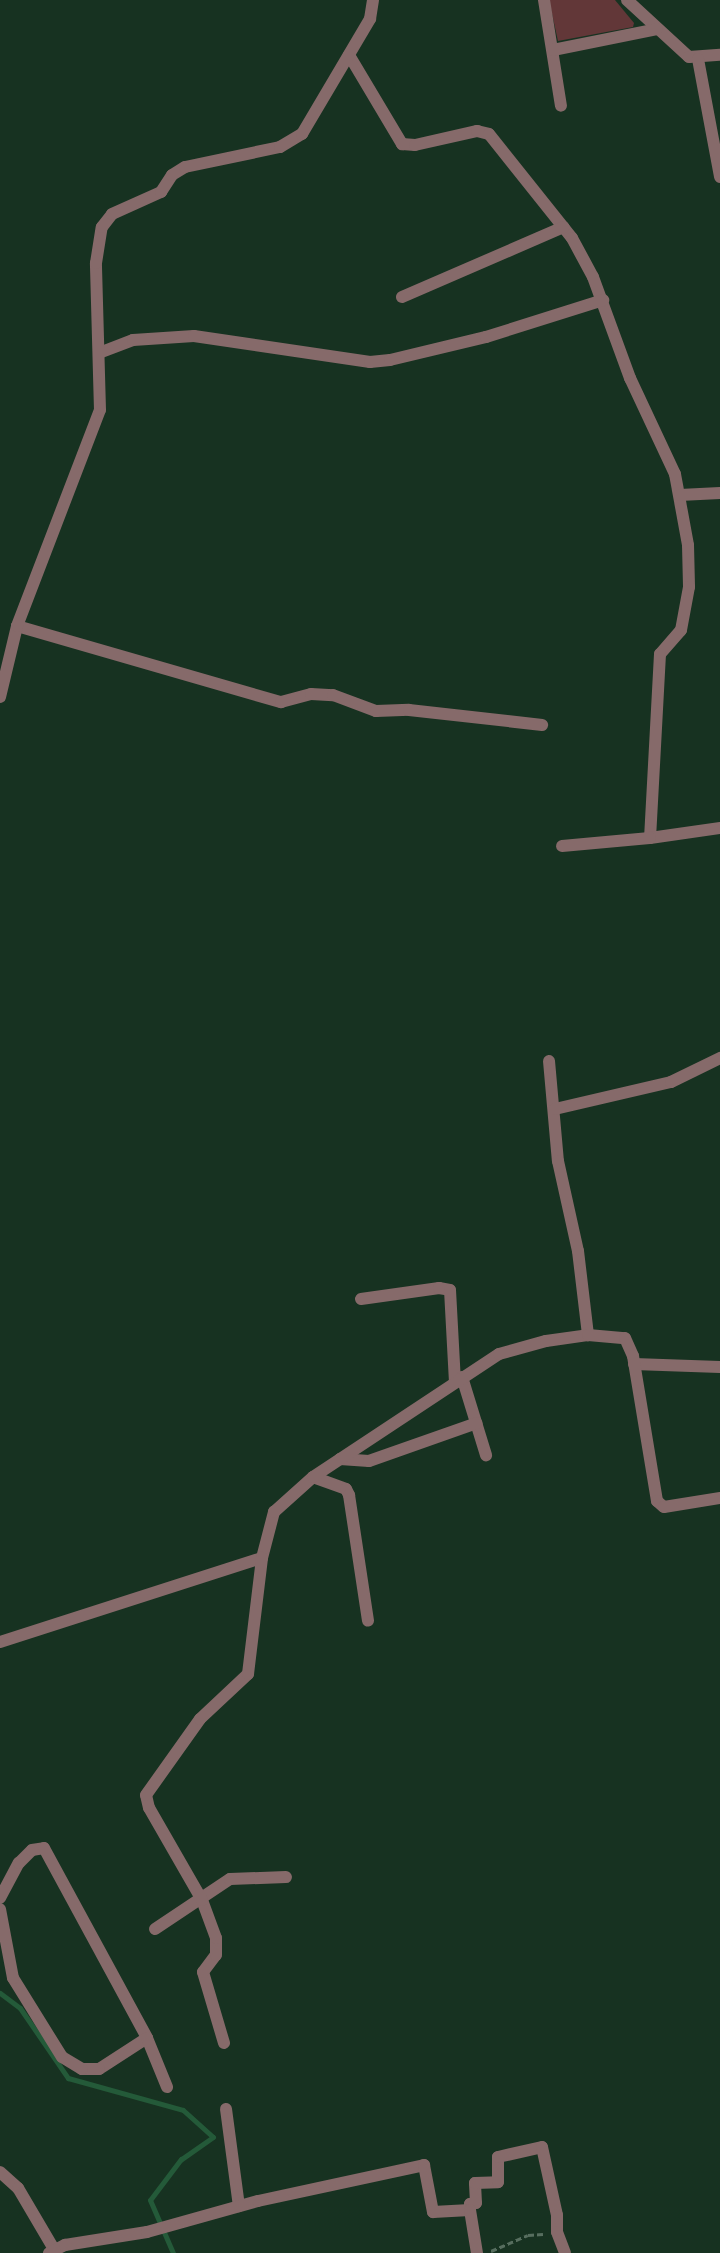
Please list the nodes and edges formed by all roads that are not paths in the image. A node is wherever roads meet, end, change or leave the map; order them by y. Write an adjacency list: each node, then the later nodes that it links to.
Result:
1 (373, 0): 6 (street)
2 (544, 0): 5 (street)
3 (627, 0): 4 (street)
4 (657, 30): 5 (street); 8 (street)
5 (554, 50): 9 (street)
6 (349, 54): 11 (street); 14 (street)
7 (720, 55): 8 (street)
8 (698, 59): 10 (street)
9 (561, 106)
10 (720, 177)
11 (564, 227): 12 (street); 13 (street)
12 (402, 297)
13 (603, 300): 14 (street); 16 (street)
14 (99, 353): 17 (street)
15 (720, 493): 16 (street)
16 (680, 495): 21 (street)
17 (17, 626): 18 (street); 19 (street)
18 (0, 697)
19 (542, 725)
20 (720, 828): 21 (street)
21 (650, 838): 22 (street)
22 (562, 846)
23 (720, 1058): 25 (street)
24 (549, 1060): 25 (street)
25 (555, 1110): 27 (street)
26 (361, 1299): 30 (street)
27 (588, 1335): 28 (street); 30 (street)
28 (634, 1364): 29 (street); 35 (street)
29 (720, 1367)
30 (459, 1379): 31 (street); 33 (street)
31 (477, 1423): 32 (street); 33 (street)
32 (486, 1455)
33 (340, 1459): 34 (street)
34 (313, 1477): 36 (street); 37 (street)
35 (720, 1498)
36 (262, 1558): 38 (street); 41 (street)
37 (368, 1621)
38 (0, 1642)
39 (286, 1877): 41 (street)
40 (0, 1898): 44 (street)
41 (201, 1900): 43 (street); 45 (street)
42 (0, 1909): 44 (street)
43 (155, 1929)
44 (147, 2038): 46 (street)
45 (224, 2043)
46 (167, 2087)
47 (226, 2109): 49 (street)
48 (0, 2172): 51 (street)
49 (239, 2206): 50 (street); 51 (street)
50 (470, 2210): 52 (street); 53 (street)
51 (51, 2251)
52 (482, 2252)
53 (565, 2253)

